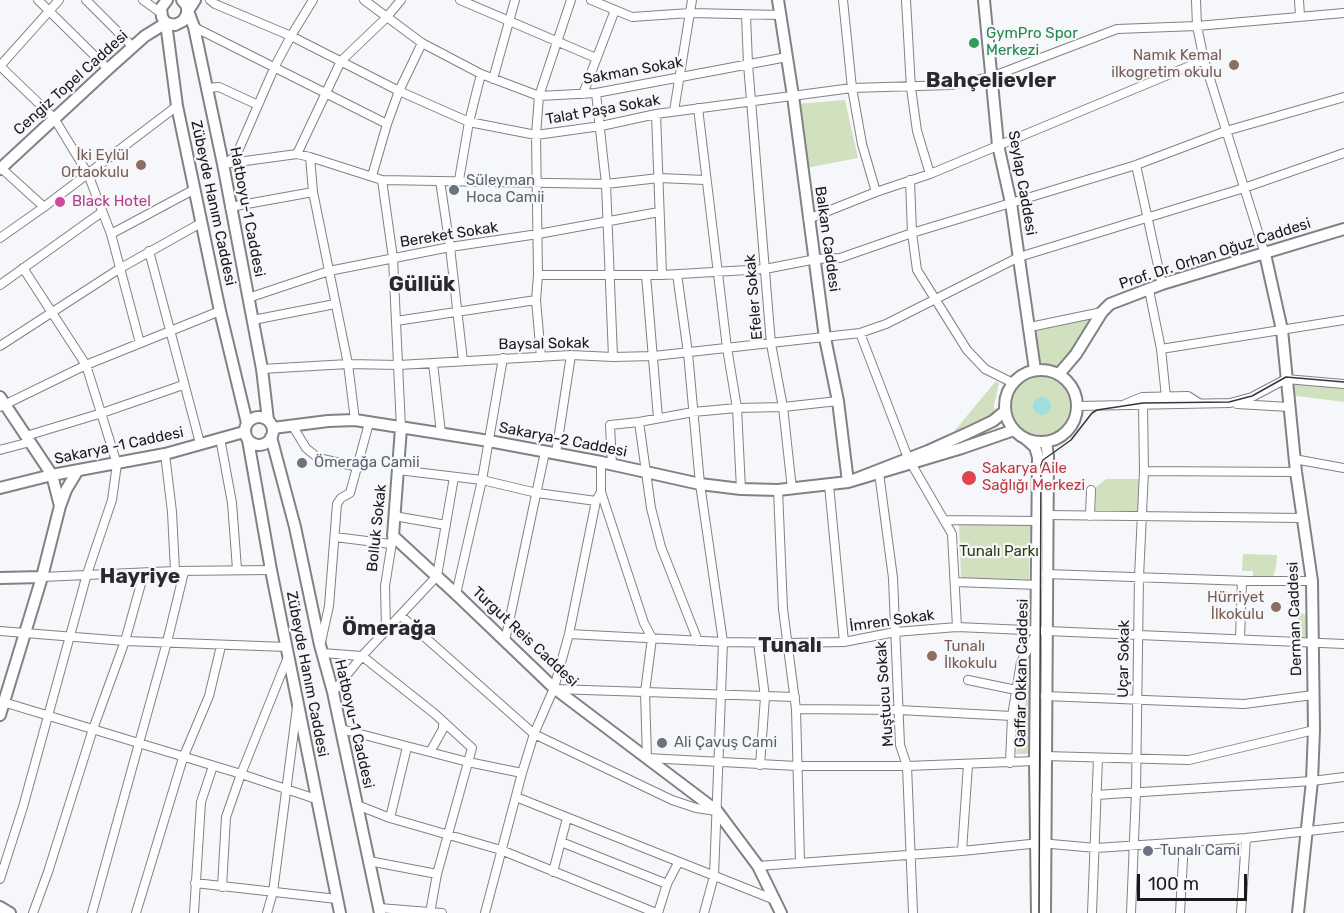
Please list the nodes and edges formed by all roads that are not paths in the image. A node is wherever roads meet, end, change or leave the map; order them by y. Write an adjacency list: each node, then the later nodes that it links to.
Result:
1 (38, 0): 23 (street)
2 (59, 0): 23 (street)
3 (86, 0): 39 (street)
4 (143, 0): 24 (street)
5 (167, 0): 24 (main road)
6 (210, 0): 36 (street, Talat Paşa Sokak)
7 (313, 0): 36 (street)
8 (364, 0): 30 (street, Sakman Sokak)
9 (401, 0): 30 (street)
10 (460, 0): 31 (street)
11 (515, 0): 31 (street)
12 (571, 0): 37 (street)
13 (591, 0): 22 (street)
14 (692, 0): 25 (street)
15 (778, 0): 28 (main road, Balkan Caddesi)
16 (843, 0): 54 (street)
17 (906, 0): 52 (street)
18 (984, 0): 50 (main road, Seylap Caddesi)
19 (1196, 0): 33 (street)
20 (1299, 0): 29 (street)
21 (188, 3): 32 (main road, Cengiz Topel Caddesi); 34 (main road, Hatboyu-1 Caddesi)
22 (615, 10): 25 (street); 41 (street)
23 (50, 11): 45 (street); 47 (street)
24 (160, 13): 32 (main road); 35 (main road)
25 (690, 13): 27 (street); 49 (street)
26 (1344, 13): 29 (street, Talat Paşa Sokak)
27 (746, 15): 28 (street); 44 (street, Efeler Sokak)
28 (780, 15): 40 (main road, Balkan Caddesi)
29 (1300, 16): 33 (street, Talat Paşa Sokak)
30 (386, 18): 38 (street, Sakman Sokak); 43 (street)
31 (510, 21): 37 (street); 51 (street)
32 (166, 23): 35 (main road, Cengiz Topel Caddesi); 64 (main road, Zübeyde Hanım Caddesi)
33 (1197, 26): 42 (street); 50 (street, Talat Paşa Sokak)
34 (194, 27): 46 (street); 53 (main road, Hatboyu-1 Caddesi)
35 (145, 36): 39 (main road, Cengiz Topel Caddesi)
36 (291, 36): 43 (street, Talat Paşa Sokak); 46 (street)
37 (557, 40): 41 (street); 59 (street)
38 (422, 43): 48 (street, Sakman Sokak); 55 (street)
39 (133, 47): 47 (main road, Cengiz Topel Caddesi)
40 (787, 57): 44 (street, Sakman Sokak); 60 (main road, Balkan Caddesi)
41 (596, 58): 58 (street)
42 (1204, 60): 72 (street); 74 (street)
43 (341, 61): 55 (street, Talat Paşa Sokak); 56 (street)
44 (748, 64): 49 (street, Sakman Sokak); 62 (street, Efeler Sokak)
45 (0, 66): 68 (street)
46 (275, 66): 56 (street); 63 (street)
47 (108, 69): 68 (main road, Cengiz Topel Caddesi)
48 (481, 74): 51 (street, Sakman Sokak); 69 (street)
49 (680, 77): 57 (street, Sakman Sokak); 66 (street)
50 (991, 77): 52 (street, Talat Paşa Sokak); 74 (main road, Seylap Caddesi)
51 (493, 79): 59 (street, Sakman Sokak)
52 (911, 87): 54 (street, Talat Paşa Sokak); 82 (street)
53 (207, 88): 63 (street); 78 (main road, Hatboyu-1 Caddesi)
54 (852, 88): 60 (street, Talat Paşa Sokak); 95 (street)
55 (399, 91): 69 (street, Talat Paşa Sokak); 70 (street)
56 (325, 92): 70 (street); 76 (street)
57 (596, 93): 58 (street, Sakman Sokak); 71 (street)
58 (583, 94): 59 (street, Sakman Sokak)
59 (539, 96): 73 (street)
60 (793, 96): 62 (street, Talat Paşa Sokak); 101 (main road, Balkan Caddesi)
61 (1344, 97): 72 (street)
62 (751, 101): 65 (street, Talat Paşa Sokak); 117 (street, Efeler Sokak)
63 (258, 105): 78 (street)
64 (177, 106): 81 (street); 93 (main road, Zübeyde Hanım Caddesi)
65 (698, 108): 66 (street, Talat Paşa Sokak); 87 (street)
66 (674, 111): 67 (street, Talat Paşa Sokak)
67 (656, 114): 71 (street, Talat Paşa Sokak); 84 (street)
68 (54, 118): 80 (main road, Cengiz Topel Caddesi); 81 (street)
69 (469, 122): 73 (street, Talat Paşa Sokak); 86 (street)
70 (387, 124): 83 (street)
71 (601, 126): 73 (street, Talat Paşa Sokak); 91 (street)
72 (1226, 131): 79 (street); 92 (street)
73 (536, 135): 90 (street)
74 (998, 145): 82 (street); 96 (main road, Seylap Caddesi)
75 (1344, 153): 92 (street, Baysal Sokak)
76 (297, 154): 77 (street); 78 (street)
77 (310, 157): 83 (street); 94 (street)
78 (223, 164): 98 (main road, Hatboyu-1 Caddesi)
79 (1136, 165): 96 (street); 102 (street)
80 (0, 168): 97 (street)
81 (88, 174): 97 (street); 99 (street)
82 (930, 174): 88 (street)
83 (372, 176): 85 (street)
84 (659, 178): 87 (street); 91 (street); 100 (street)
85 (382, 180): 89 (street); 114 (street)
86 (459, 180): 89 (street); 90 (street)
87 (705, 180): 120 (street)
88 (910, 180): 95 (street); 106 (street)
89 (440, 181): 110 (street)
90 (536, 182): 91 (street); 108 (street)
91 (606, 184): 103 (street)
92 (1245, 188): 102 (street, Baysal Sokak); 112 (street)
93 (195, 189): 104 (main road, Zübeyde Hanım Caddesi); 107 (street)
94 (314, 192): 98 (street); 119 (street)
95 (876, 192): 101 (street)
96 (1011, 203): 106 (street); 113 (main road, Seylap Caddesi)
97 (44, 207): 109 (street)
98 (230, 207): 129 (main road, Hatboyu-1 Caddesi)
99 (102, 212): 107 (street); 116 (street)
100 (659, 212): 103 (street, Bereket Sokak); 122 (street)
101 (808, 219): 115 (main road, Balkan Caddesi)
102 (1148, 219): 113 (street, Baysal Sokak); 126 (street)
103 (608, 220): 108 (street, Bereket Sokak); 125 (street)
104 (201, 223): 111 (street); 133 (main road, Zübeyde Hanım Caddesi)
105 (1344, 228): 112 (main road, Prof. Dr. Orhan Oğuz Caddesi)
106 (912, 233): 115 (street); 131 (street)
107 (111, 234): 118 (street)
108 (538, 234): 110 (street, Bereket Sokak); 124 (street)
109 (0, 238)
110 (450, 247): 114 (street, Bereket Sokak); 134 (street)
111 (149, 251): 118 (street); 142 (street)
112 (1265, 254): 126 (main road, Prof. Dr. Orhan Oğuz Caddesi); 141 (main road, Derman Caddesi)
113 (1019, 257): 131 (street, Baysal Sokak); 140 (main road, Seylap Caddesi)
114 (393, 258): 119 (street, Bereket Sokak); 139 (street)
115 (816, 259): 117 (street); 144 (main road, Balkan Caddesi)
116 (22, 268): 127 (street); 135 (street)
117 (765, 269): 120 (street); 146 (street, Efeler Sokak)
118 (119, 270): 135 (street); 145 (street)
119 (329, 271): 129 (street, Bereket Sokak); 132 (street)
120 (718, 272): 123 (street); 148 (street)
121 (646, 274): 122 (street); 125 (street); 152 (street)
122 (662, 274): 123 (street)
123 (677, 274): 150 (street)
124 (538, 275): 125 (street); 130 (street)
125 (609, 275): 154 (street)
126 (1162, 284): 128 (main road, Prof. Dr. Orhan Oğuz Caddesi)
127 (0, 285)
128 (1149, 290): 136 (main road, Prof. Dr. Orhan Oğuz Caddesi); 149 (street)
129 (248, 298): 137 (main road, Hatboyu-1 Caddesi)
130 (536, 300): 134 (street); 153 (street)
131 (934, 300): 143 (street, Baysal Sokak); 165 (street)
132 (335, 304): 137 (street); 158 (street)
133 (220, 311): 142 (street); 190 (main road, Zübeyde Hanım Caddesi)
134 (457, 311): 139 (street); 156 (street)
135 (51, 312): 147 (street); 160 (street)
136 (1102, 312): 140 (street); 163 (main road, Prof. Dr. Orhan Oğuz Caddesi)
137 (253, 320): 161 (main road, Hatboyu-1 Caddesi)
138 (1344, 320): 141 (street)
139 (396, 321): 159 (street)
140 (1030, 327): 162 (main road, Seylap Caddesi)
141 (1282, 330): 149 (street); 164 (main road, Derman Caddesi)
142 (170, 331): 145 (street); 167 (street)
143 (860, 333): 144 (street, Baysal Sokak); 202 (street)
144 (825, 338): 146 (street, Baysal Sokak); 169 (main road, Balkan Caddesi)
145 (140, 343): 160 (street)
146 (771, 344): 148 (street, Baysal Sokak); 176 (street, Efeler Sokak)
147 (0, 346)
148 (727, 348): 150 (street, Baysal Sokak); 178 (street)
149 (1161, 349): 168 (street)
150 (688, 353): 152 (street, Baysal Sokak); 180 (street)
151 (572, 355): 153 (street, Baysal Sokak); 154 (street, Baysal Sokak); 199 (street)
152 (654, 356): 154 (street, Baysal Sokak); 182 (street)
153 (541, 357): 155 (street, Baysal Sokak)
154 (613, 357)
155 (503, 358): 156 (street, Baysal Sokak); 195 (street)
156 (462, 361): 157 (street, Baysal Sokak)
157 (433, 363): 159 (street, Baysal Sokak); 191 (street)
158 (348, 364): 159 (street, Baysal Sokak); 161 (street, Baysal Sokak); 183 (street)
159 (399, 364): 188 (street)
160 (86, 365): 170 (street); 181 (street)
161 (262, 369): 187 (main road, Hatboyu-1 Caddesi)
162 (1035, 370): 163 (main road); 165 (main road)
163 (1059, 374): 175 (main road)
164 (1286, 379): 166 (street); 172 (street); 177 (main road, Derman Caddesi)
165 (1013, 383): 179 (main road)
166 (1344, 384)
167 (183, 385): 181 (street); 197 (street)
168 (1166, 397): 171 (street); 173 (street)
169 (838, 401): 176 (street); 216 (main road, Balkan Caddesi)
170 (2, 403): 193 (main road)
171 (1200, 403): 172 (street); 174 (street)
172 (1230, 403): 177 (street)
173 (1124, 405): 174 (street); 175 (street)
174 (1143, 405): 209 (street, Uçar Sokak)
175 (1078, 406): 196 (main road)
176 (783, 407): 178 (street); 221 (street, Efeler Sokak)
177 (1289, 407): 201 (main road, Derman Caddesi)
178 (737, 408): 180 (street); 220 (street)
179 (1005, 411): 189 (main road); 202 (main road)
180 (693, 412): 182 (street); 217 (street)
181 (102, 413): 193 (street); 204 (street)
182 (658, 418): 184 (street)
183 (355, 420): 185 (main road, Sakarya-2 Caddesi); 186 (main road, Sakarya-2 Caddesi)
184 (639, 422): 203 (street); 211 (street)
185 (369, 423): 188 (main road, Sakarya-2 Caddesi); 205 (street)
186 (292, 424): 187 (main road, Sakarya-2 Caddesi); 205 (street)
187 (271, 428): 190 (main road, Sakarya -1 Caddesi); 190 (main road, Sakarya -1 Caddesi); 276 (main road, Hatboyu-1 Caddesi)
188 (401, 428): 191 (main road, Sakarya-2 Caddesi); 208 (main road, Bolluk Sokak)
189 (1014, 430): 194 (main road); 202 (main road, Sakarya-2 Caddesi)
190 (246, 432): 192 (main road, Sakarya -1 Caddesi); 238 (main road, Zübeyde Hanım Caddesi)
191 (441, 433): 195 (main road, Sakarya-2 Caddesi)
192 (220, 438): 197 (main road, Sakarya -1 Caddesi); 237 (street)
193 (28, 439): 198 (street); 213 (main road)
194 (1026, 439): 196 (main road); 231 (main road, Gaffar Okkan Caddesi)
195 (489, 441): 199 (main road, Sakarya-2 Caddesi); 215 (street)
196 (1046, 442): 231 (main road, Gaffar Okkan Caddesi)
197 (200, 443): 200 (main road, Sakarya -1 Caddesi)
198 (0, 450)
199 (551, 453): 203 (main road, Sakarya-2 Caddesi); 225 (street)
200 (165, 454): 204 (main road, Sakarya -1 Caddesi); 239 (street)
201 (1294, 459): 206 (street); 210 (main road, Derman Caddesi)
202 (910, 460): 212 (main road, Sakarya-2 Caddesi); 216 (main road, Sakarya-2 Caddesi); 233 (street)
203 (607, 463): 211 (main road, Sakarya-2 Caddesi); 224 (street)
204 (117, 465): 207 (main road, Sakarya -1 Caddesi); 242 (street)
205 (358, 467): 235 (street)
206 (1344, 468)
207 (78, 470): 213 (main road, Sakarya -1 Caddesi); 227 (main road)
208 (398, 470): 214 (street); 228 (main road, Bolluk Sokak)
209 (1144, 471): 210 (street); 230 (street, Uçar Sokak)
210 (1296, 472): 232 (main road, Derman Caddesi)
211 (647, 473): 217 (main road, Sakarya-2 Caddesi); 266 (street)
212 (879, 473): 216 (main road, Sakarya-2 Caddesi); 259 (street, Muştucu Sokak)
213 (52, 475): 219 (main road, Sakarya -1 Caddesi); 227 (main road)
214 (454, 477): 215 (street); 234 (street)
215 (482, 480): 225 (street); 252 (street)
216 (848, 482): 218 (main road, Sakarya-2 Caddesi)
217 (700, 484): 220 (main road, Sakarya-2 Caddesi); 269 (street)
218 (829, 485): 221 (main road, Sakarya-2 Caddesi); 271 (street)
219 (0, 488)
220 (741, 489): 222 (main road, Sakarya-2 Caddesi)
221 (792, 489): 222 (main road, Sakarya-2 Caddesi)
222 (778, 490): 272 (street)
223 (1091, 490): 229 (street)
224 (601, 492): 226 (street); 263 (street)
225 (537, 493): 226 (street); 267 (street)
226 (596, 501): 260 (street)
227 (60, 506): 245 (main road)
228 (394, 516): 234 (street); 236 (main road, Bolluk Sokak)
229 (1090, 516): 230 (street); 231 (street)
230 (1142, 517): 232 (street); 246 (street, Uçar Sokak)
231 (1043, 518): 233 (street); 243 (main road, Gaffar Okkan Caddesi); 251 (main road, Gaffar Okkan Caddesi)
232 (1302, 518): 249 (main road, Derman Caddesi)
233 (944, 520): 250 (street)
234 (446, 525): 244 (street)
235 (335, 537): 236 (street); 276 (street)
236 (392, 540): 244 (main road, Turgut Reis Caddesi); 255 (street, Bolluk Sokak)
237 (237, 569): 238 (street); 240 (street)
238 (271, 570): 277 (main road, Zübeyde Hanım Caddesi)
239 (175, 571): 240 (street); 241 (street)
240 (184, 572): 268 (street)
241 (144, 573): 242 (street); 265 (street)
242 (87, 574): 245 (street); 262 (street)
243 (1046, 574): 246 (street); 256 (main road, Gaffar Okkan Caddesi)
244 (437, 576): 252 (main road, Turgut Reis Caddesi); 253 (street)
245 (42, 577): 247 (main road); 258 (main road)
246 (1139, 577): 248 (street); 261 (street, Uçar Sokak)
247 (0, 578)
248 (1242, 581): 249 (street); 264 (street)
249 (1312, 581): 273 (main road, Derman Caddesi)
250 (955, 582): 251 (street); 254 (street)
251 (1038, 585): 256 (main road, Gaffar Okkan Caddesi)
252 (456, 594): 267 (main road, Turgut Reis Caddesi)
253 (401, 616): 255 (street); 301 (street)
254 (957, 627): 256 (street, İmren Sokak); 259 (street, İmren Sokak)
255 (386, 630): 278 (street)
256 (1042, 630): 261 (street, İmren Sokak); 281 (street); 286 (main road, Gaffar Okkan Caddesi); 308 (main road, Gaffar Okkan Caddesi)
257 (0, 631): 258 (street)
258 (26, 632): 262 (street); 290 (main road)
259 (895, 632): 271 (street, İmren Sokak); 293 (street, Muştucu Sokak)
260 (569, 634): 263 (street, İmren Sokak); 280 (street)
261 (1138, 635): 264 (street, İmren Sokak); 289 (street, Uçar Sokak)
262 (70, 637): 265 (street); 295 (street)
263 (652, 638): 266 (street, İmren Sokak); 283 (street)
264 (1240, 639): 273 (street, İmren Sokak)
265 (125, 640): 268 (street); 298 (street)
266 (698, 640): 269 (street, İmren Sokak)
267 (505, 641): 280 (main road, Turgut Reis Caddesi)
268 (167, 642): 275 (street); 302 (street)
269 (723, 642): 270 (street, İmren Sokak); 284 (street)
270 (758, 642): 272 (street, İmren Sokak); 287 (street)
271 (844, 642): 272 (street, İmren Sokak)
272 (789, 643): 288 (street)
273 (1312, 643): 274 (street, İmren Sokak); 285 (main road, Derman Caddesi)
274 (1344, 644)
275 (221, 646): 277 (street); 305 (street)
276 (321, 649): 278 (street); 282 (main road, Hatboyu-1 Caddesi)
277 (288, 651): 291 (main road, Zübeyde Hanım Caddesi); 319 (street)
278 (362, 656): 282 (street); 297 (street)
279 (968, 680): 281 (street)
280 (554, 688): 283 (street); 301 (street); 306 (main road, Turgut Reis Caddesi)
281 (1016, 690): 296 (street)
282 (333, 692): 299 (main road, Hatboyu-1 Caddesi)
283 (645, 692): 284 (street); 306 (street)
284 (722, 694): 287 (street); 311 (street)
285 (1313, 695): 289 (street); 300 (main road, Derman Caddesi)
286 (1046, 696): 289 (street); 308 (main road, Gaffar Okkan Caddesi)
287 (765, 697): 288 (street); 313 (street)
288 (795, 697): 292 (street)
289 (1137, 700): 309 (street, Uçar Sokak)
290 (2, 702): 294 (main road); 295 (street)
291 (297, 702): 322 (street); 326 (main road, Zübeyde Hanım Caddesi)
292 (796, 709): 293 (street); 316 (street)
293 (899, 710): 296 (street); 317 (street, Muştucu Sokak)
294 (0, 715)
295 (47, 715): 298 (street); 350 (street)
296 (1012, 716): 312 (street)
297 (443, 722): 304 (street); 310 (street)
298 (93, 729): 302 (street); 360 (street)
299 (341, 729): 303 (street); 327 (main road, Hatboyu-1 Caddesi)
300 (1314, 730): 309 (street); 321 (main road, Derman Caddesi)
301 (534, 734): 318 (street); 328 (street)
302 (139, 743): 305 (street); 361 (street)
303 (407, 747): 304 (street); 329 (street)
304 (430, 752): 310 (street)
305 (183, 758): 315 (street); 362 (street)
306 (647, 758): 311 (street); 328 (main road, Turgut Reis Caddesi)
307 (1098, 758): 308 (street); 309 (street); 324 (street)
308 (1040, 759): 312 (street); 337 (main road, Gaffar Okkan Caddesi)
309 (1135, 759): 323 (street, Uçar Sokak)
310 (468, 762): 318 (street); 333 (street)
311 (717, 763): 313 (street); 328 (street)
312 (1010, 763): 314 (street)
313 (760, 765): 316 (street)
314 (968, 765): 317 (street); 341 (street)
315 (213, 766): 319 (street); 351 (street)
316 (797, 766): 317 (street); 345 (street)
317 (907, 766): 342 (street, Muştucu Sokak)
318 (522, 773): 325 (street)
319 (241, 774): 322 (street); 353 (street)
320 (1344, 777): 321 (street)
321 (1312, 781): 323 (street); 332 (main road, Derman Caddesi)
322 (285, 788): 326 (street); 354 (street)
323 (1136, 792): 324 (street); 338 (street, Uçar Sokak)
324 (1096, 795): 339 (street)
325 (516, 797): 330 (street); 340 (street)
326 (316, 799): 355 (main road, Zübeyde Hanım Caddesi)
327 (357, 805): 329 (street); 343 (main road, Hatboyu-1 Caddesi)
328 (717, 811): 346 (main road, Turgut Reis Caddesi); 349 (street)
329 (390, 818): 333 (street)
330 (567, 818): 335 (street); 344 (street)
331 (1344, 826): 332 (street)
332 (1306, 830): 334 (street); 379 (main road, Derman Caddesi)
333 (448, 834): 340 (street); 348 (street)
334 (1246, 838): 336 (street); 378 (street)
335 (561, 842): 347 (street); 352 (street)
336 (1184, 842): 338 (street); 377 (street)
337 (1040, 843): 339 (street); 341 (street); 373 (main road, Gaffar Okkan Caddesi); 374 (main road, Gaffar Okkan Caddesi)
338 (1134, 845): 339 (street); 376 (street, Uçar Sokak)
339 (1096, 848): 375 (street)
340 (501, 850): 347 (street); 368 (street)
341 (962, 851): 342 (street)
342 (910, 855): 345 (street); 372 (street, Muştucu Sokak)
343 (369, 861): 348 (street); 358 (main road, Hatboyu-1 Caddesi)
344 (678, 862): 349 (street); 352 (street)
345 (800, 862): 346 (street)
346 (758, 866): 356 (main road, Turgut Reis Caddesi)
347 (553, 872): 369 (street)
348 (437, 874): 366 (street)
349 (714, 876): 356 (street); 370 (street)
350 (0, 879)
351 (195, 884): 353 (street); 363 (street)
352 (668, 884): 369 (street)
353 (222, 887): 354 (street)
354 (273, 892): 355 (street); 364 (street)
355 (337, 899): 365 (main road, Zübeyde Hanım Caddesi)
356 (775, 900): 371 (main road, Turgut Reis Caddesi)
357 (0, 907): 359 (main road)
358 (379, 911): 366 (street)
359 (10, 913)
360 (33, 913)
361 (92, 913)
362 (136, 913)
363 (194, 913)
364 (267, 913)
365 (340, 913)
366 (430, 913): 367 (street)
367 (442, 913)
368 (485, 913)
369 (657, 913)
370 (704, 913)
371 (781, 913)
372 (913, 913)
373 (1037, 913)
374 (1045, 913)
375 (1092, 913)
376 (1131, 913)
377 (1180, 913)
378 (1241, 913)
379 (1298, 913)

